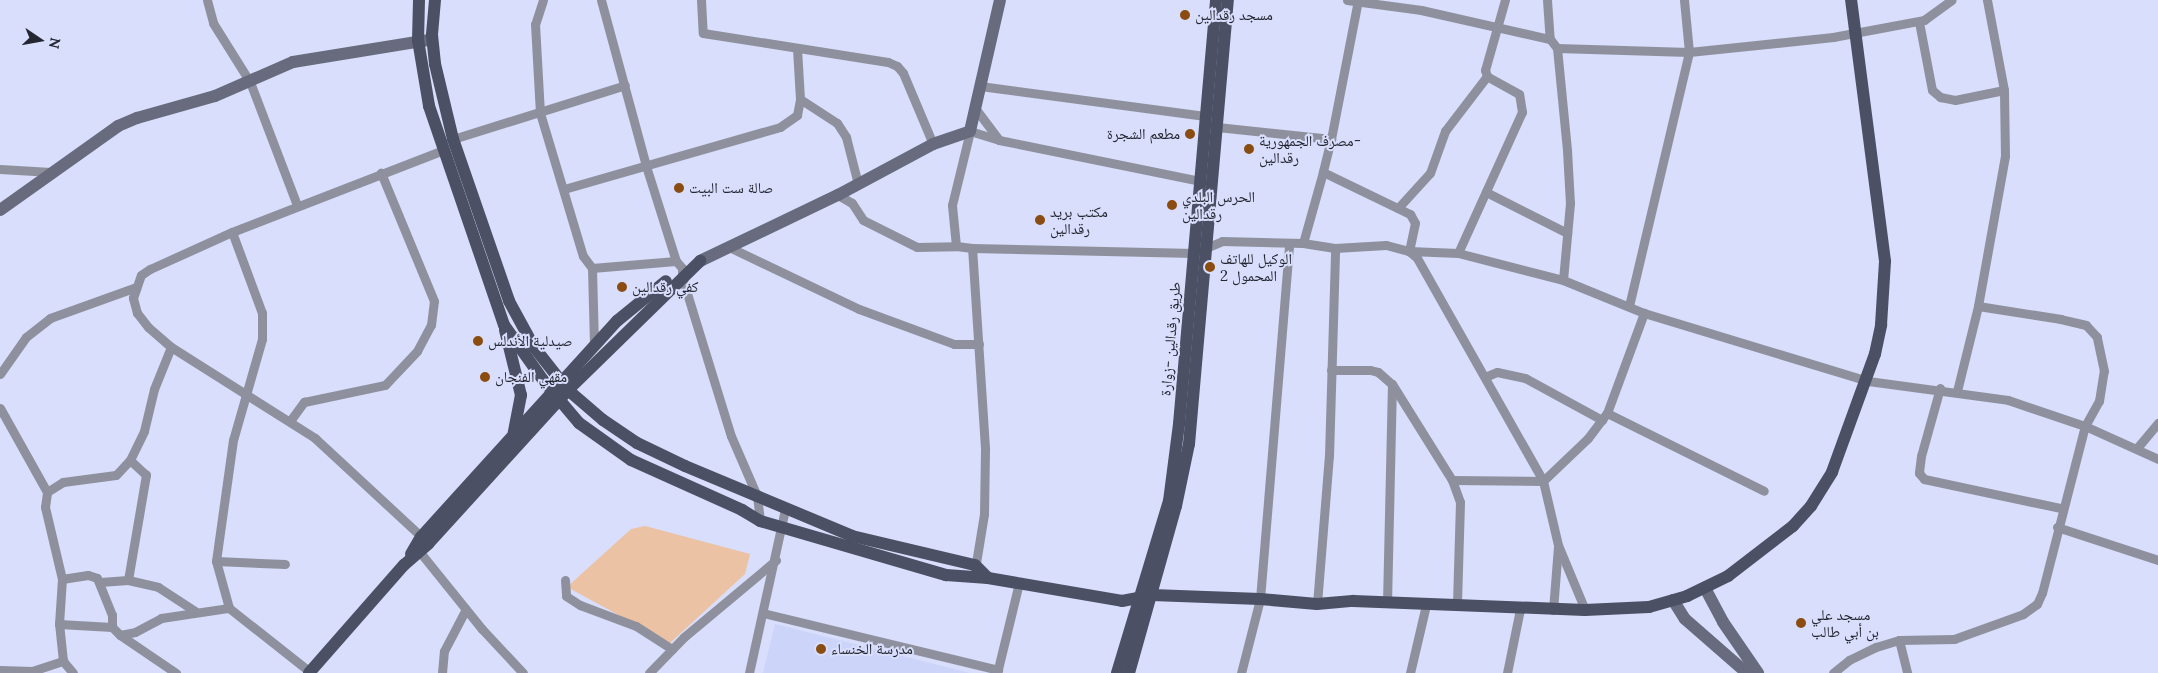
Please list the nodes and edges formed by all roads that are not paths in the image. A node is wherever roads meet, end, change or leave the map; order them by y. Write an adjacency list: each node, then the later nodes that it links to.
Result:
1 (207, 0): 30 (street)
2 (419, 0): 24 (main road)
3 (435, 0): 25 (main road)
4 (542, 0): 36 (street)
5 (601, 0): 31 (street)
6 (701, 0): 26 (street)
7 (1000, 0): 32 (street)
8 (1216, 0): 37 (main road, طريق رقدالين -زوارة)
9 (1228, 0): 38 (main road, طريق رقدالين -زوارة)
10 (1347, 0): 18 (street)
11 (1423, 0): 19 (street)
12 (1504, 0): 21 (street)
13 (1547, 0): 23 (street)
14 (1684, 0): 28 (street)
15 (1851, 0): 22 (main road)
16 (1952, 0): 20 (street)
17 (1987, 0): 33 (street)
18 (1358, 1): 19 (street); 41 (street)
19 (1421, 10): 21 (street)
20 (1919, 22): 22 (street); 33 (street)
21 (1495, 25): 23 (street); 29 (street)
22 (1855, 34): 28 (street); 87 (main road)
23 (1550, 39): 27 (street)
24 (418, 40): 25 (street); 30 (street); 44 (main road)
25 (432, 40): 40 (main road)
26 (797, 48): 34 (street); 43 (street)
27 (1557, 48): 28 (street); 59 (street)
28 (1689, 52): 75 (street)
29 (1488, 76): 53 (street); 56 (street)
30 (250, 82): 47 (street); 55 (street)
31 (625, 85): 36 (street); 45 (street)
32 (980, 86): 35 (street); 37 (street)
33 (2004, 90): 76 (street)
34 (800, 99): 45 (street); 51 (street)
35 (975, 108): 39 (street); 42 (street)
36 (540, 113): 40 (street); 52 (street)
37 (1205, 116): 50 (main road, طريق رقدالين -زوارة)
38 (1217, 127): 41 (street); 63 (main road, طريق رقدالين -زوارة)
39 (970, 131): 42 (street); 43 (street); 62 (street)
40 (453, 139): 83 (main road)
41 (1331, 139): 48 (street)
42 (999, 140): 50 (street)
43 (933, 144): 51 (street)
44 (443, 150): 49 (street); 78 (main road)
45 (646, 166): 52 (street); 72 (street)
46 (0, 169): 47 (street)
47 (50, 172): 57 (street)
48 (1323, 172): 56 (street); 60 (street)
49 (382, 173): 55 (street); 96 (street)
50 (1201, 181): 68 (main road, طريق رقدالين -زوارة)
51 (858, 184): 54 (street)
52 (564, 189): 71 (street)
53 (1486, 192): 59 (street); 69 (street)
54 (838, 195): 62 (street); 64 (street)
55 (297, 205): 58 (street)
56 (1398, 208): 67 (street)
57 (0, 210)
58 (232, 232): 74 (street); 92 (street)
59 (1567, 233): 73 (street)
60 (1303, 243): 61 (street); 66 (street)
61 (1289, 244): 63 (street); 127 (street)
62 (956, 246): 65 (street)
63 (1205, 246): 68 (street); 126 (main road, طريق رقدالين -زوارة)
64 (728, 247): 70 (street); 79 (street)
65 (972, 248): 68 (street); 79 (street)
66 (1335, 248): 67 (street); 84 (street)
67 (1409, 251): 69 (street); 86 (street)
68 (1194, 253): 128 (main road, طريق رقدالين -زوارة)
69 (1458, 253): 73 (street)
70 (700, 261): 72 (main road)
71 (592, 268): 72 (street); 81 (street)
72 (680, 269): 81 (main road); 89 (main road); 107 (street)
73 (1563, 280): 75 (street)
74 (136, 287): 80 (street); 85 (street)
75 (1629, 306): 77 (street)
76 (1978, 306): 91 (street); 98 (street)
77 (1644, 312): 87 (street); 95 (street)
78 (504, 325): 93 (main road); 99 (main road)
79 (979, 344): 119 (street)
80 (171, 347): 92 (street); 102 (street)
81 (594, 347): 82 (main road)
82 (580, 362): 83 (main road); 89 (main road)
83 (548, 365): 89 (main road)
84 (1331, 370): 88 (street); 131 (street)
85 (0, 374)
86 (1485, 377): 95 (street); 104 (street)
87 (1868, 381): 90 (street); 125 (main road)
88 (1392, 384): 103 (street); 130 (street)
89 (565, 386): 93 (main road); 107 (main road)
90 (1940, 388): 91 (street); 108 (street)
91 (1957, 391): 98 (street)
92 (248, 396): 96 (street); 117 (street)
93 (555, 396): 99 (main road); 110 (main road); 113 (main road)
94 (0, 408): 106 (street)
95 (1604, 417): 104 (street); 105 (street)
96 (290, 421): 113 (street)
97 (2158, 423): 100 (street)
98 (2085, 426): 100 (street); 108 (street)
99 (514, 436): 113 (main road)
100 (2138, 448): 101 (street)
101 (2158, 459)
102 (130, 460): 106 (street); 121 (street)
103 (1452, 480): 104 (street); 133 (street)
104 (1543, 481): 114 (street)
105 (1764, 491)
106 (47, 492): 120 (street)
107 (757, 496): 109 (main road); 110 (street)
108 (2061, 508): 112 (street)
109 (785, 509): 111 (street); 119 (main road)
110 (760, 521): 111 (main road)
111 (780, 526): 115 (street); 119 (main road)
112 (2057, 527): 116 (street); 144 (street)
113 (423, 544): 135 (street); 151 (main road)
114 (1558, 545): 137 (street); 138 (street)
115 (776, 560): 140 (street); 145 (street)
116 (2158, 560)
117 (216, 561): 118 (street); 134 (street)
118 (285, 564)
119 (975, 571): 124 (main road)
120 (62, 579): 123 (street); 141 (street)
121 (128, 580): 123 (street); 139 (street)
122 (565, 580): 145 (street)
123 (100, 582): 142 (street)
124 (1019, 583): 128 (main road); 148 (street)
125 (1705, 588): 129 (main road); 162 (street)
126 (1152, 596): 127 (main road); 128 (main road); 157 (main road, طريق رقدالين -زوارة)
127 (1260, 598): 131 (main road); 158 (street)
128 (1140, 599): 156 (main road, طريق رقدالين -زوارة)
129 (1672, 600): 138 (main road); 161 (street)
130 (1387, 603): 131 (main road); 132 (main road)
131 (1316, 604)
132 (1426, 605): 133 (main road); 159 (street)
133 (1457, 606): 136 (main road)
134 (229, 608): 139 (street); 151 (street)
135 (466, 609): 152 (street); 153 (street)
136 (1520, 609): 137 (main road); 160 (street)
137 (1553, 610): 138 (main road)
138 (1585, 610)
139 (194, 611): 143 (street)
140 (763, 613): 148 (street); 155 (street)
141 (59, 624): 142 (street); 146 (street)
142 (112, 627): 143 (street)
143 (120, 636): 150 (street)
144 (1898, 640): 163 (street); 164 (street)
145 (672, 648): 154 (street)
146 (63, 661): 147 (street); 149 (street)
147 (0, 670)
148 (997, 672)
149 (73, 673)
150 (176, 673)
151 (309, 673)
152 (442, 673)
153 (523, 673)
154 (649, 673)
155 (749, 673)
156 (1117, 673)
157 (1129, 673)
158 (1241, 673)
159 (1410, 673)
160 (1507, 673)
161 (1747, 673)
162 (1758, 673)
163 (1833, 673)
164 (1906, 673)

